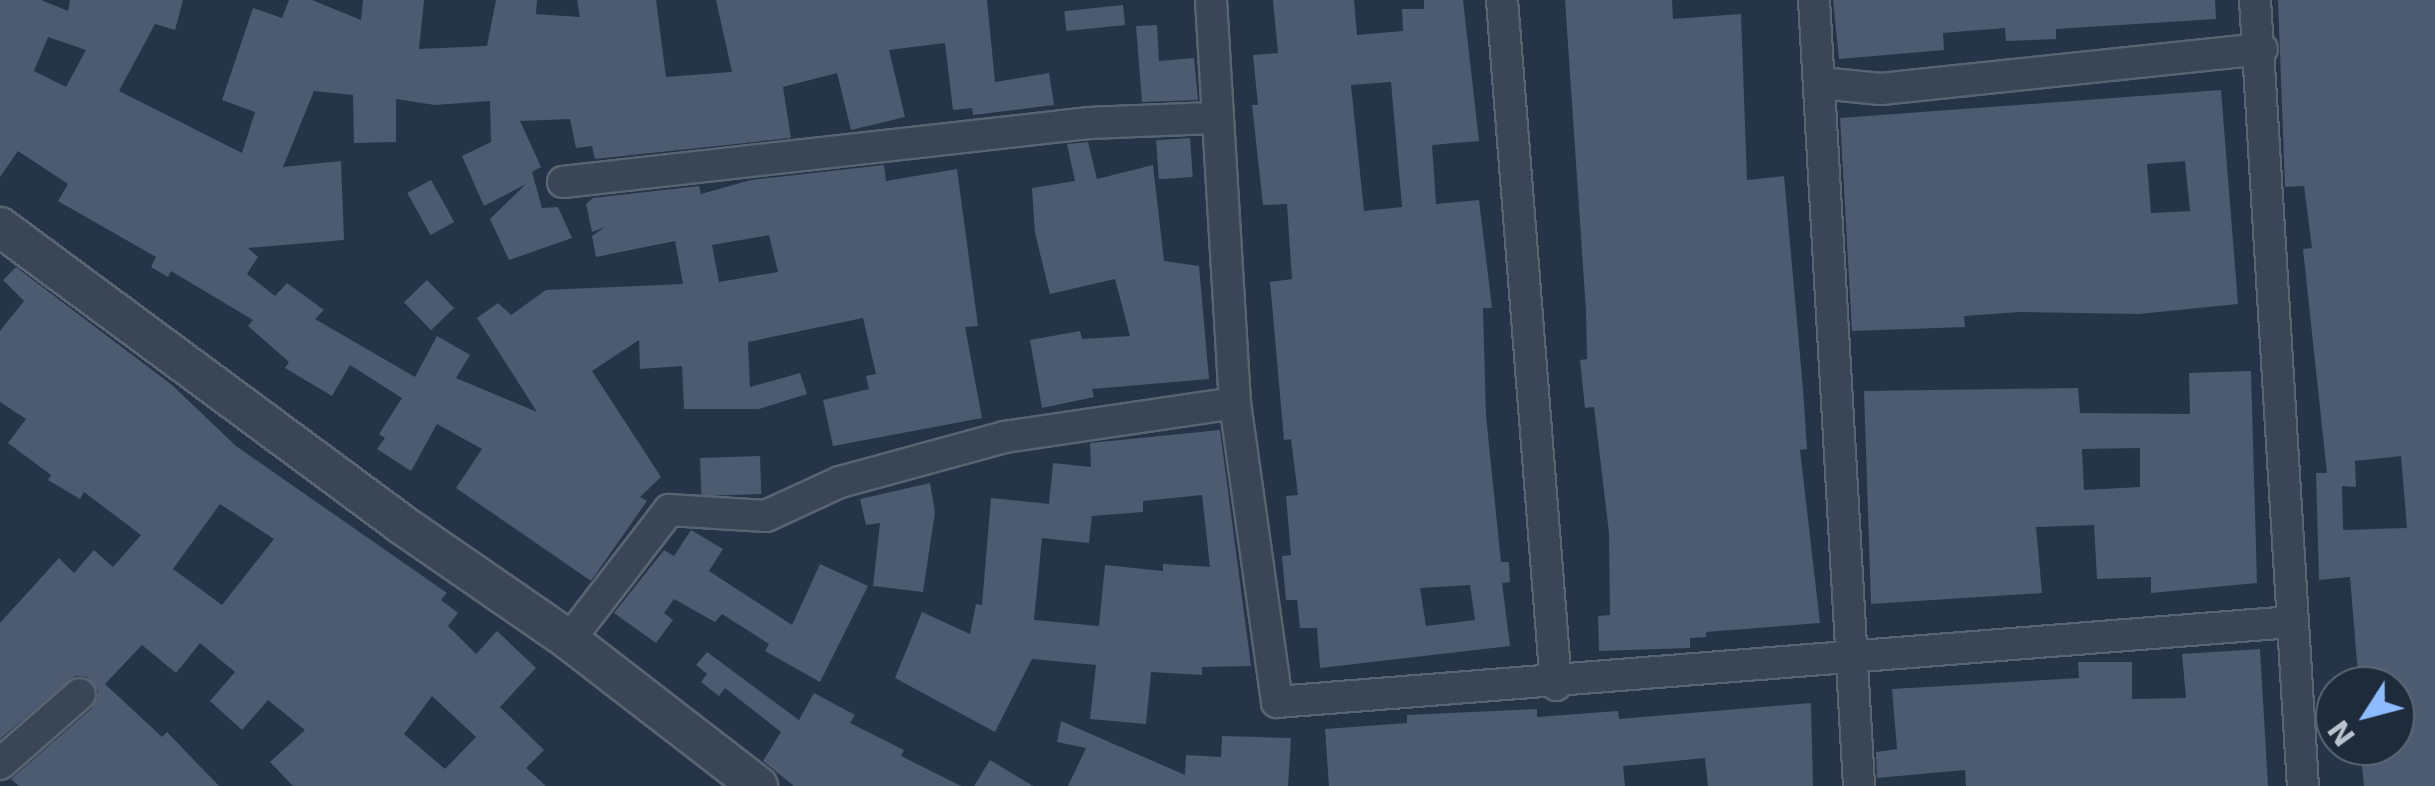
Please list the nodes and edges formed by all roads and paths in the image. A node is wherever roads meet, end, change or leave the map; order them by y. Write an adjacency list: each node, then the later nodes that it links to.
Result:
1 (1208, 0): 7 (street)
2 (1502, 0): 15 (street)
3 (1814, 0): 6 (street)
4 (2255, 0): 5 (street)
5 (2262, 49): 6 (street); 12 (street)
6 (1820, 83): 14 (street)
7 (1213, 118): 8 (street); 10 (street)
8 (563, 182)
9 (0, 227): 13 (street)
10 (1235, 402): 11 (street); 13 (street); 15 (street)
11 (1268, 533)
12 (2291, 622): 14 (street); 20 (street)
13 (569, 640): 18 (street)
14 (1852, 661): 15 (street); 19 (street)
15 (1556, 684)
16 (80, 694): 17 (street)
17 (0, 764)
18 (758, 786)
19 (1859, 786)
20 (2304, 786)

